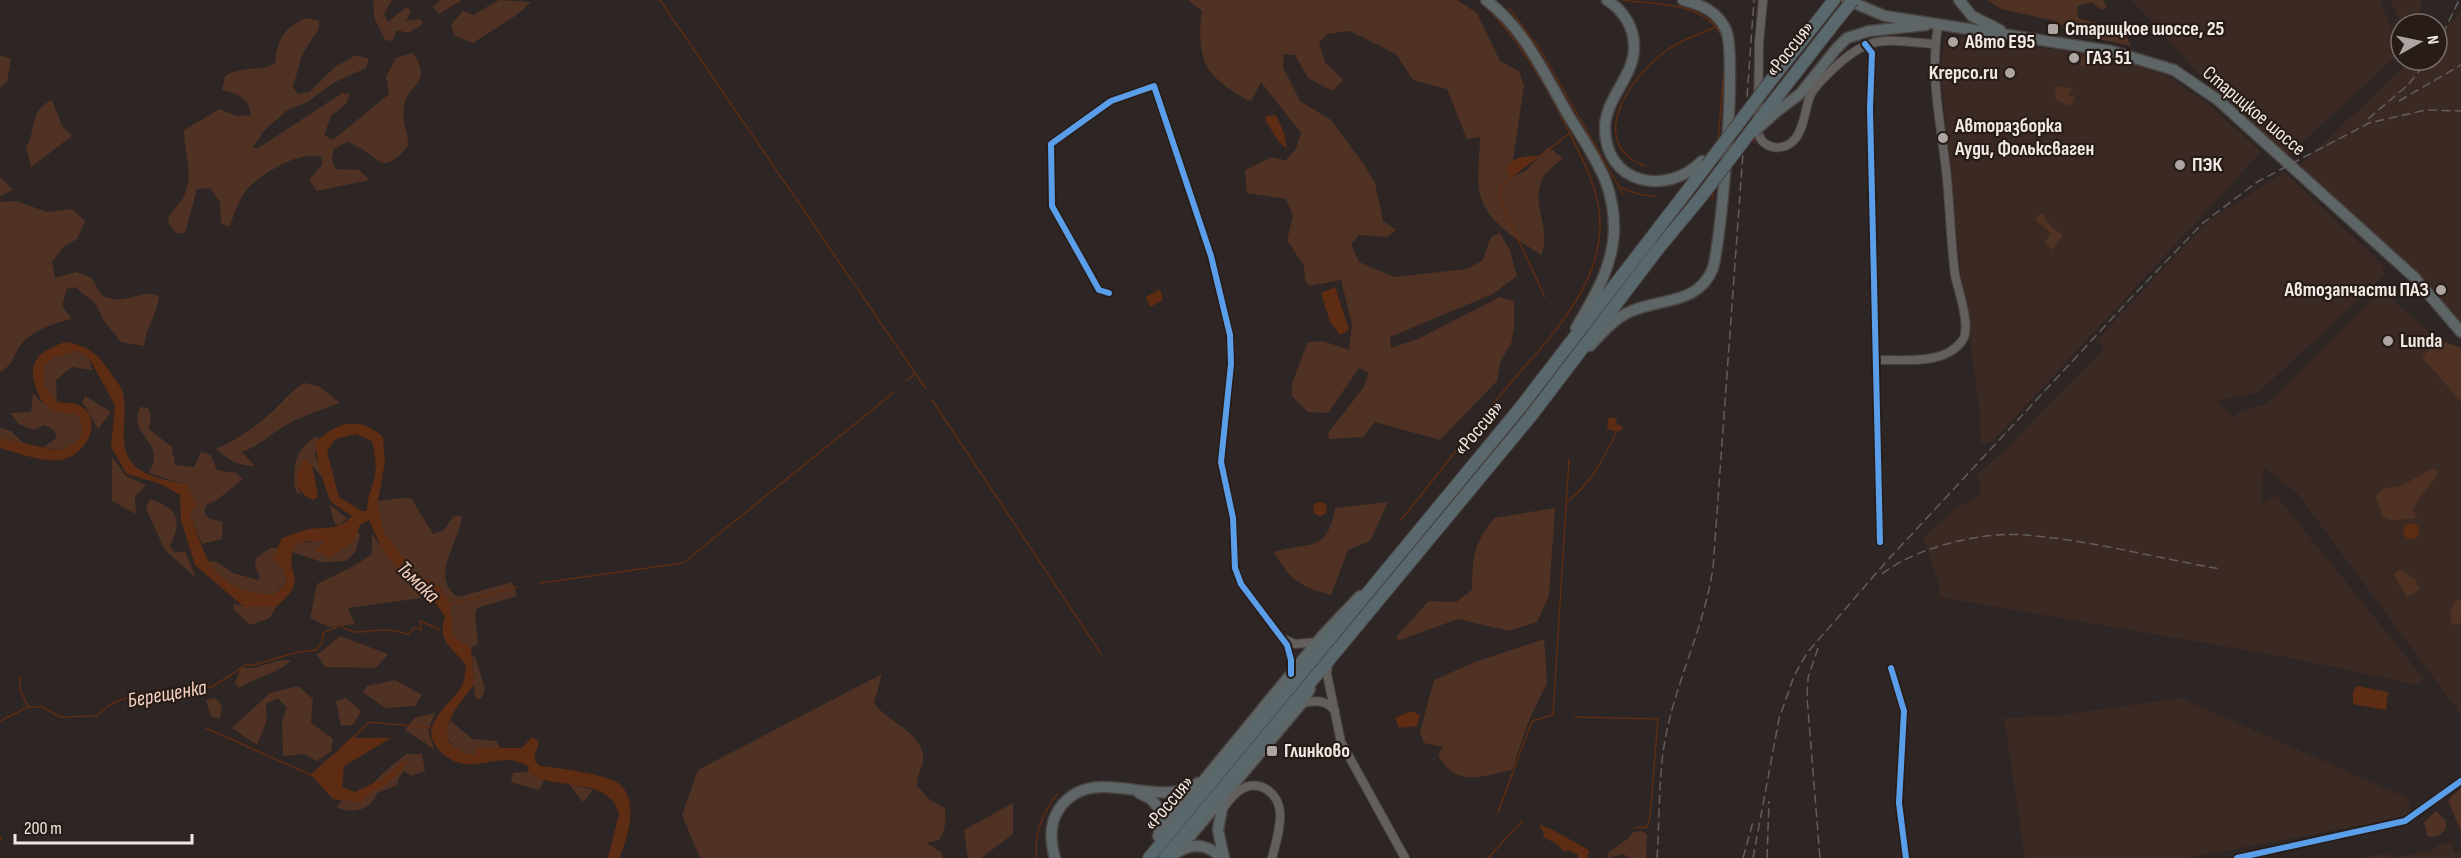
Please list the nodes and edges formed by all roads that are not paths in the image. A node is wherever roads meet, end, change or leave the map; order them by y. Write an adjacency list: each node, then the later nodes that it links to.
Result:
1 (1486, 0): 9 (main road)
2 (1607, 0): 15 (main road)
3 (1683, 0): 19 (main road)
4 (1763, 0): 12 (street)
5 (1834, 0): 15 (highway, «Россия», bridge)
6 (1847, 0): 10 (main road, Старицкое шоссе)
7 (1853, 0): 14 (highway, «Россия», bridge)
8 (1959, 0): 11 (main road)
9 (1495, 4): 19 (main road)
10 (1934, 25): 11 (main road, Старицкое шоссе); 13 (street); 14 (main road)
11 (2032, 40): 17 (main road, Старицкое шоссе)
12 (1865, 44): 13 (street); 18 (street)
13 (1935, 44): 18 (street)
14 (1773, 109): 19 (highway, «Россия», bridge)
15 (1705, 163): 19 (highway, «Россия»)
16 (1108, 293): 22 (street)
17 (2461, 332)
18 (1876, 360): 20 (street)
19 (1560, 368): 21 (highway, «Россия»); 24 (highway, «Россия»)
20 (1880, 542)
21 (1379, 578): 23 (main road); 30 (highway, «Россия»)
22 (1282, 636): 23 (street); 27 (street)
23 (1317, 642): 27 (main road)
24 (1330, 657): 25 (highway, «Россия»); 29 (street)
25 (1321, 668): 28 (main road); 41 (highway, «Россия»)
26 (1891, 668): 45 (street)
27 (1291, 674): 31 (main road)
28 (1301, 704): 29 (street); 35 (main road)
29 (1336, 711): 44 (street)
30 (1262, 722): 31 (main road); 40 (highway, «Россия»)
31 (1227, 754): 32 (main road)
32 (1207, 777): 34 (main road); 37 (main road)
33 (2461, 781): 46 (street)
34 (1133, 790): 37 (main road); 39 (main road)
35 (1226, 796): 36 (main road); 38 (main road)
36 (1219, 813): 42 (main road); 43 (street)
37 (1158, 836): 40 (main road)
38 (1176, 855): 42 (main road)
39 (1055, 858)
40 (1147, 858)
41 (1165, 858)
42 (1223, 858)
43 (1272, 858)
44 (1405, 858)
45 (1905, 858)
46 (2237, 858)

